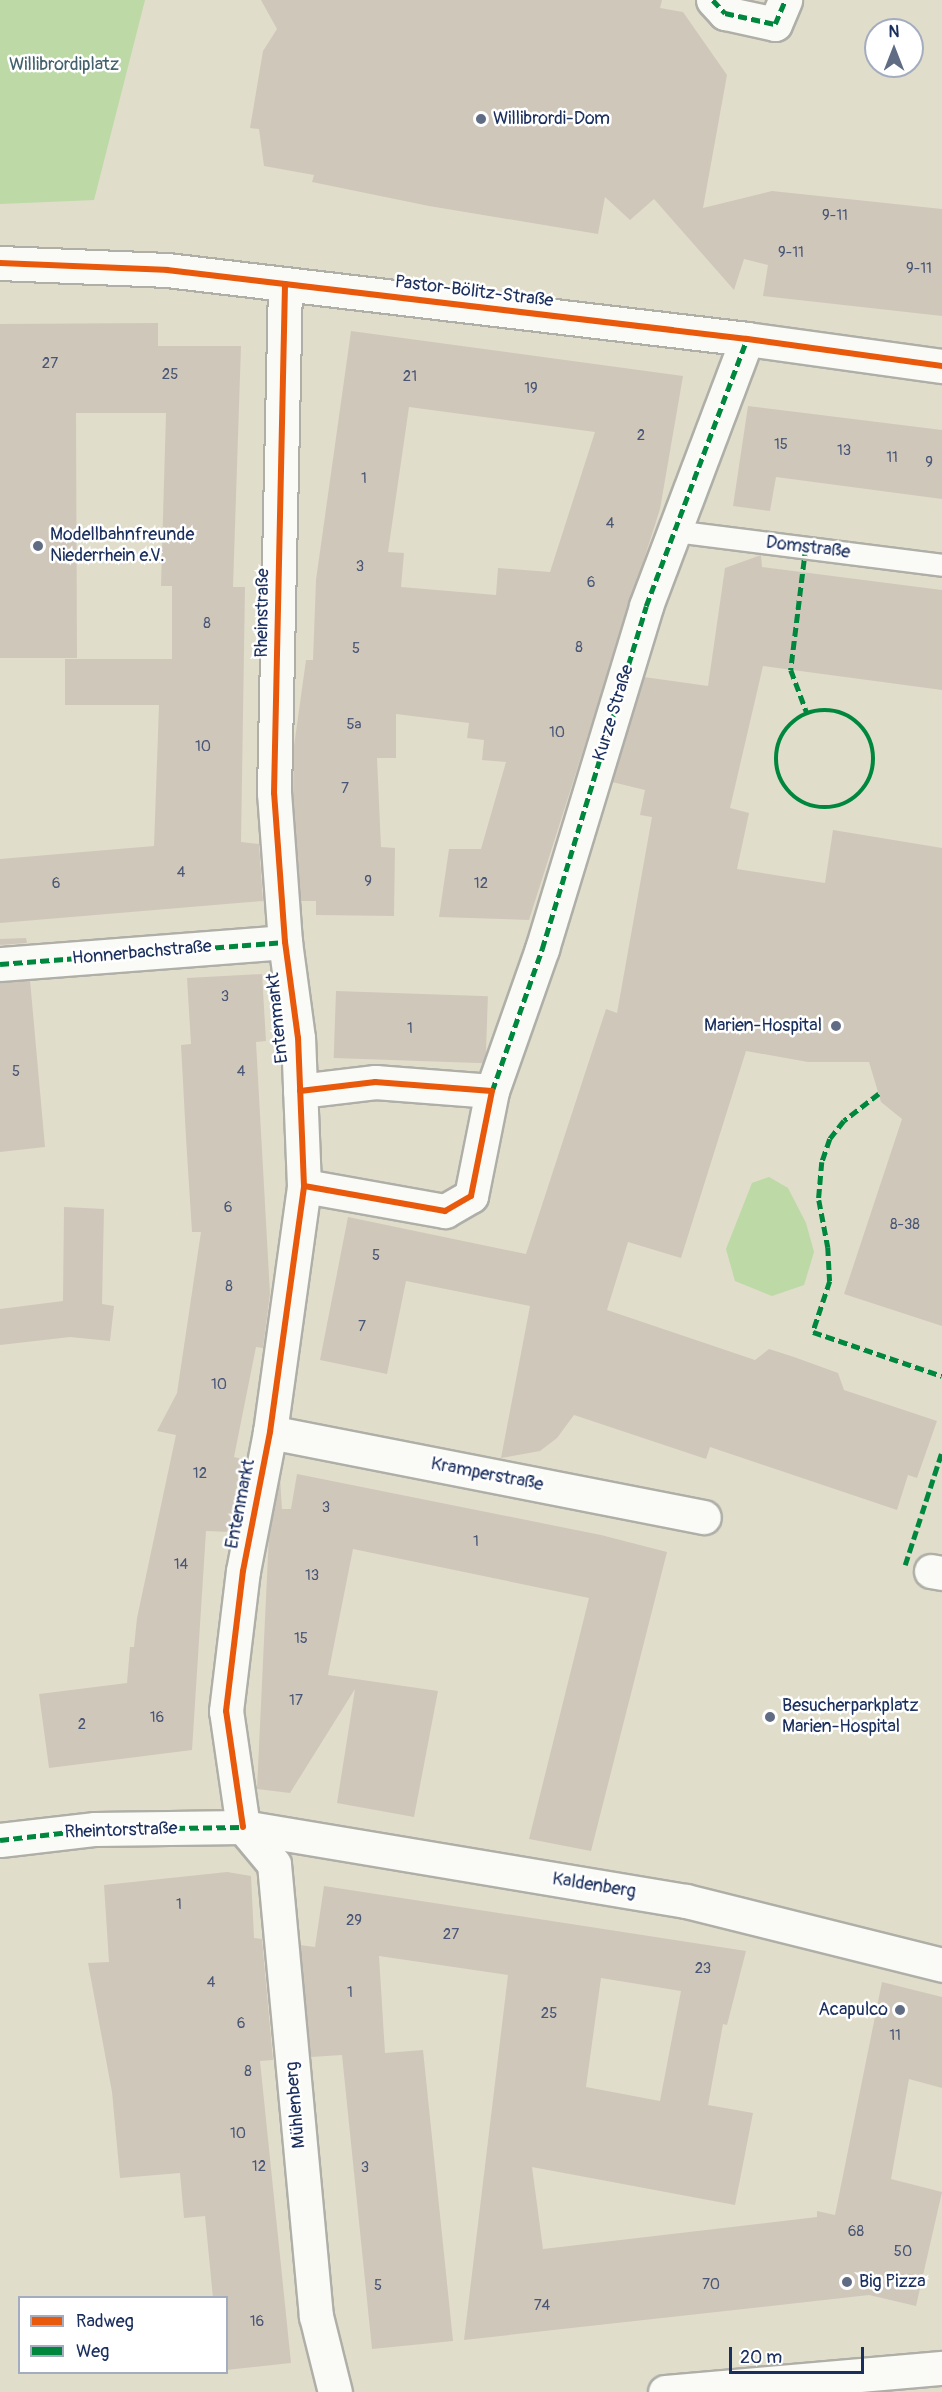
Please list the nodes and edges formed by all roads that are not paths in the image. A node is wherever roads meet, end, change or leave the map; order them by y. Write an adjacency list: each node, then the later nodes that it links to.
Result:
1 (713, 0): 2 (street)
2 (780, 12)
3 (0, 263): 4 (street, Pastor-Bölitz-Straße)
4 (285, 284): 5 (street, Pastor-Bölitz-Straße); 9 (street, Rheinstraße)
5 (747, 339): 6 (street, Pastor-Bölitz-Straße); 7 (street, Kurze Straße)
6 (942, 366)
7 (674, 531): 8 (lane, Domstraße); 12 (street, Kurze Straße)
8 (942, 565)
9 (285, 942): 10 (street, Honnerbachstraße); 11 (street, Entenmarkt)
10 (0, 964)
11 (300, 1090): 12 (street); 13 (street, Entenmarkt)
12 (492, 1090): 13 (street)
13 (304, 1186): 14 (street, Entenmarkt)
14 (270, 1432): 15 (street, Kramperstraße); 16 (street, Entenmarkt)
15 (704, 1517)
16 (243, 1827): 17 (street, Rheintorstraße); 18 (street, Kaldenberg); 20 (street, Mühlenberg)
17 (0, 1840)
18 (942, 1965)
19 (941, 2366): 21 (street)
20 (336, 2392)
21 (665, 2392)

